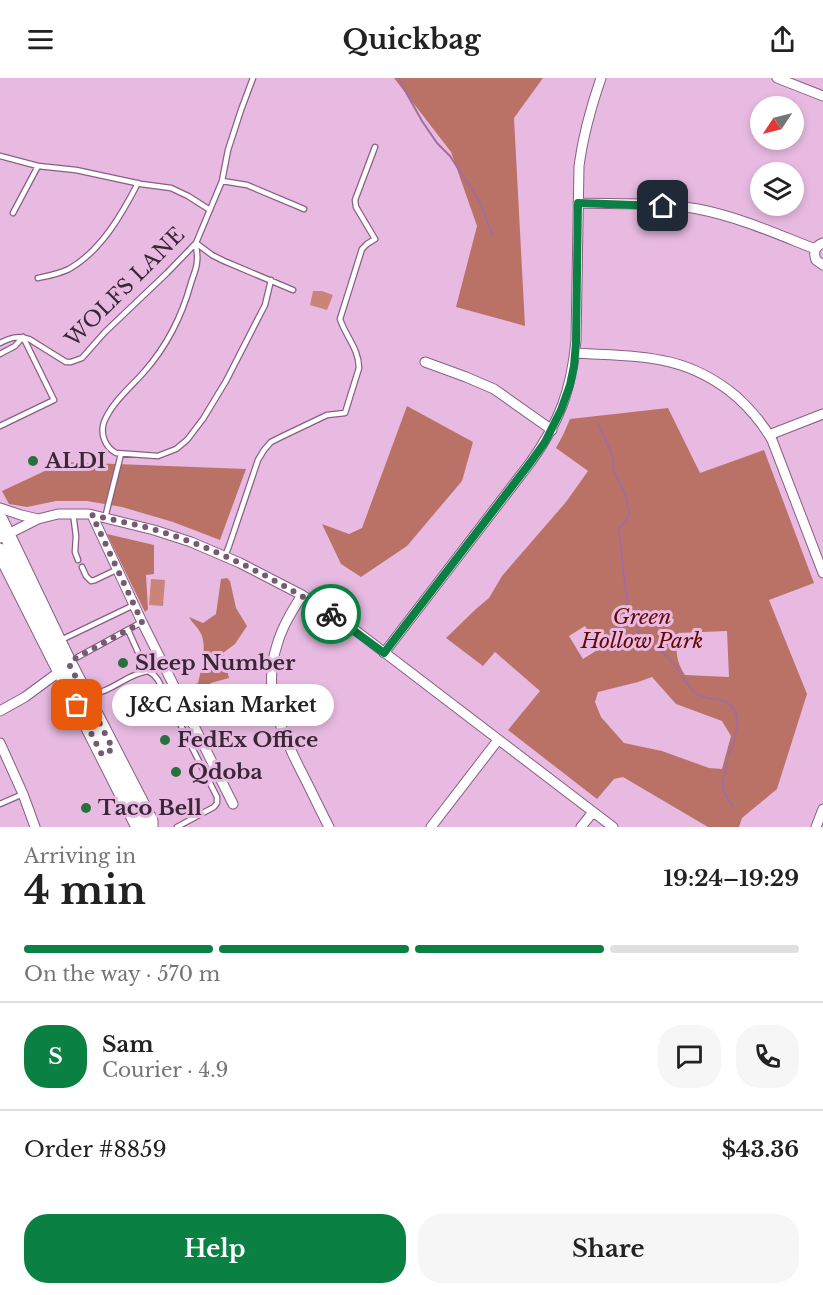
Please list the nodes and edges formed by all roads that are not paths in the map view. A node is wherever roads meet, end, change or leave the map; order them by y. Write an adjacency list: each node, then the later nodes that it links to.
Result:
1 (253, 78): 8 (lane, WOLFS LANE)
2 (601, 78): 10 (street)
3 (777, 78): 4 (street)
4 (823, 96)
5 (375, 147): 37 (lane)
6 (1, 155): 7 (lane)
7 (38, 166): 9 (lane); 13 (lane)
8 (222, 181): 11 (lane); 12 (lane, WOLFS LANE)
9 (138, 183): 12 (lane); 17 (lane)
10 (578, 203): 15 (street); 22 (street)
11 (304, 208)
12 (210, 210): 14 (lane, WOLFS LANE)
13 (13, 213)
14 (196, 243): 18 (lane); 20 (lane, WOLFS LANE); 29 (lane)
15 (819, 246): 16 (street)
16 (823, 265)
17 (38, 278)
18 (271, 280): 19 (lane); 29 (lane)
19 (293, 290)
20 (23, 337): 21 (lane); 23 (lane); 26 (lane)
21 (0, 343)
22 (575, 352): 27 (street); 28 (street)
23 (0, 354)
24 (425, 362): 27 (street)
25 (823, 414): 28 (street)
26 (0, 426)
27 (552, 429): 47 (street)
28 (769, 435): 41 (street)
29 (121, 454): 33 (lane)
30 (0, 508): 34 (street)
31 (74, 513): 32 (street); 34 (street); 38 (lane)
32 (92, 515): 33 (street); 40 (street)
33 (105, 518): 37 (street)
34 (38, 519): 35 (street)
35 (2, 531): 46 (main road)
36 (0, 551): 49 (main road)
37 (225, 556): 42 (street)
38 (78, 560)
39 (82, 567): 40 (lane)
40 (118, 569): 43 (street)
41 (823, 570)
42 (302, 595): 47 (street); 64 (street)
43 (134, 605): 44 (street); 46 (lane)
44 (142, 622): 45 (lane); 57 (street)
45 (128, 630): 48 (lane); 49 (lane)
46 (58, 641): 49 (main road)
47 (384, 653): 52 (street)
48 (142, 661)
49 (64, 668): 50 (main road); 51 (street); 54 (main road)
50 (98, 698): 54 (main road); 63 (lane)
51 (0, 711)
52 (498, 740): 59 (street); 65 (street)
53 (0, 743): 55 (street)
54 (107, 752): 61 (main road); 62 (main road)
55 (23, 794): 56 (lane); 60 (street)
56 (0, 804)
57 (233, 804)
58 (823, 809): 68 (street)
59 (593, 812): 66 (street); 67 (street)
60 (35, 827)
61 (140, 827)
62 (150, 827)
63 (177, 827)
64 (329, 827)
65 (430, 827)
66 (581, 827)
67 (613, 827)
68 (816, 827)

